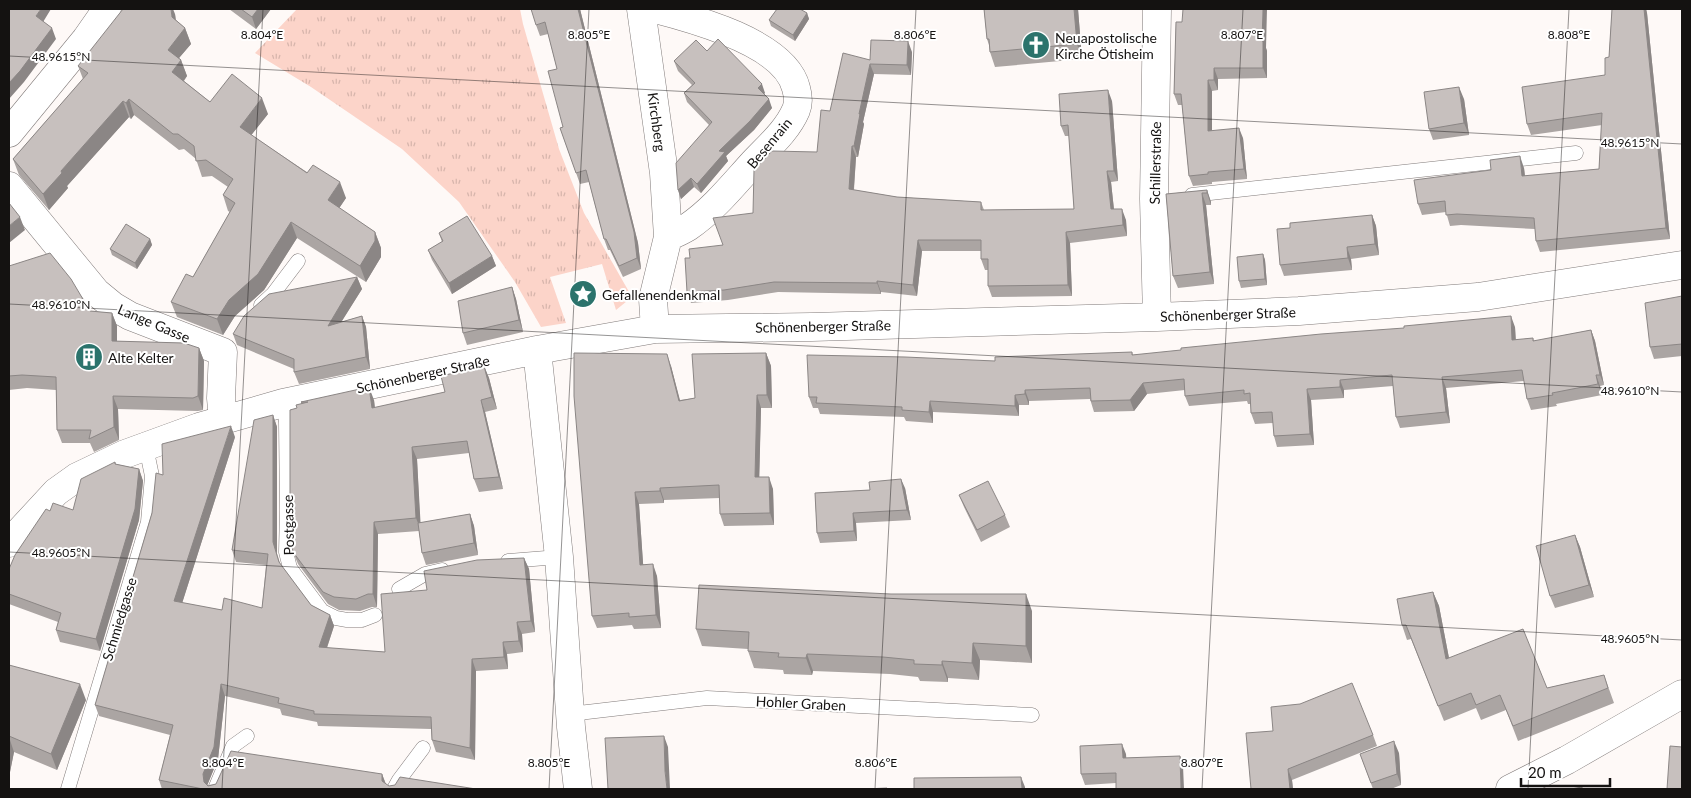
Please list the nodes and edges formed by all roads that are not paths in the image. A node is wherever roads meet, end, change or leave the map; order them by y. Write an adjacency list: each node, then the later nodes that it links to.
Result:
1 (107, 9): 5 (street)
2 (640, 9): 9 (street, Kirchberg)
3 (655, 9): 9 (street, Besenrain)
4 (1157, 9): 8 (street, Schillerstraße)
5 (9, 133)
6 (1576, 153): 8 (lane)
7 (9, 186): 17 (street, Lange Gasse)
8 (1164, 198): 13 (street, Schillerstraße)
9 (668, 237): 14 (street)
10 (298, 261): 12 (lane)
11 (1682, 265): 13 (street, Schönenberger Straße)
12 (254, 311)
13 (1157, 317): 14 (street, Schönenberger Straße)
14 (655, 329): 15 (street, Schönenberger Straße)
15 (537, 350): 16 (street, Schönenberger Straße); 20 (street)
16 (283, 403): 17 (street, Schönenberger Straße); 24 (lane, Postgasse)
17 (223, 420): 18 (street, Schönenberger Straße)
18 (146, 447): 19 (street, Schönenberger Straße); 30 (lane, Schmiedgasse)
19 (9, 543)
20 (559, 557): 21 (lane); 26 (street)
21 (498, 562)
22 (453, 568): 23 (lane)
23 (399, 589)
24 (375, 615)
25 (1682, 694): 34 (street)
26 (570, 714): 27 (lane, Hohler Graben); 33 (street)
27 (1032, 714)
28 (247, 736): 31 (lane)
29 (423, 748): 32 (lane)
30 (68, 789)
31 (215, 789)
32 (394, 789)
33 (578, 789)
34 (1510, 789)

